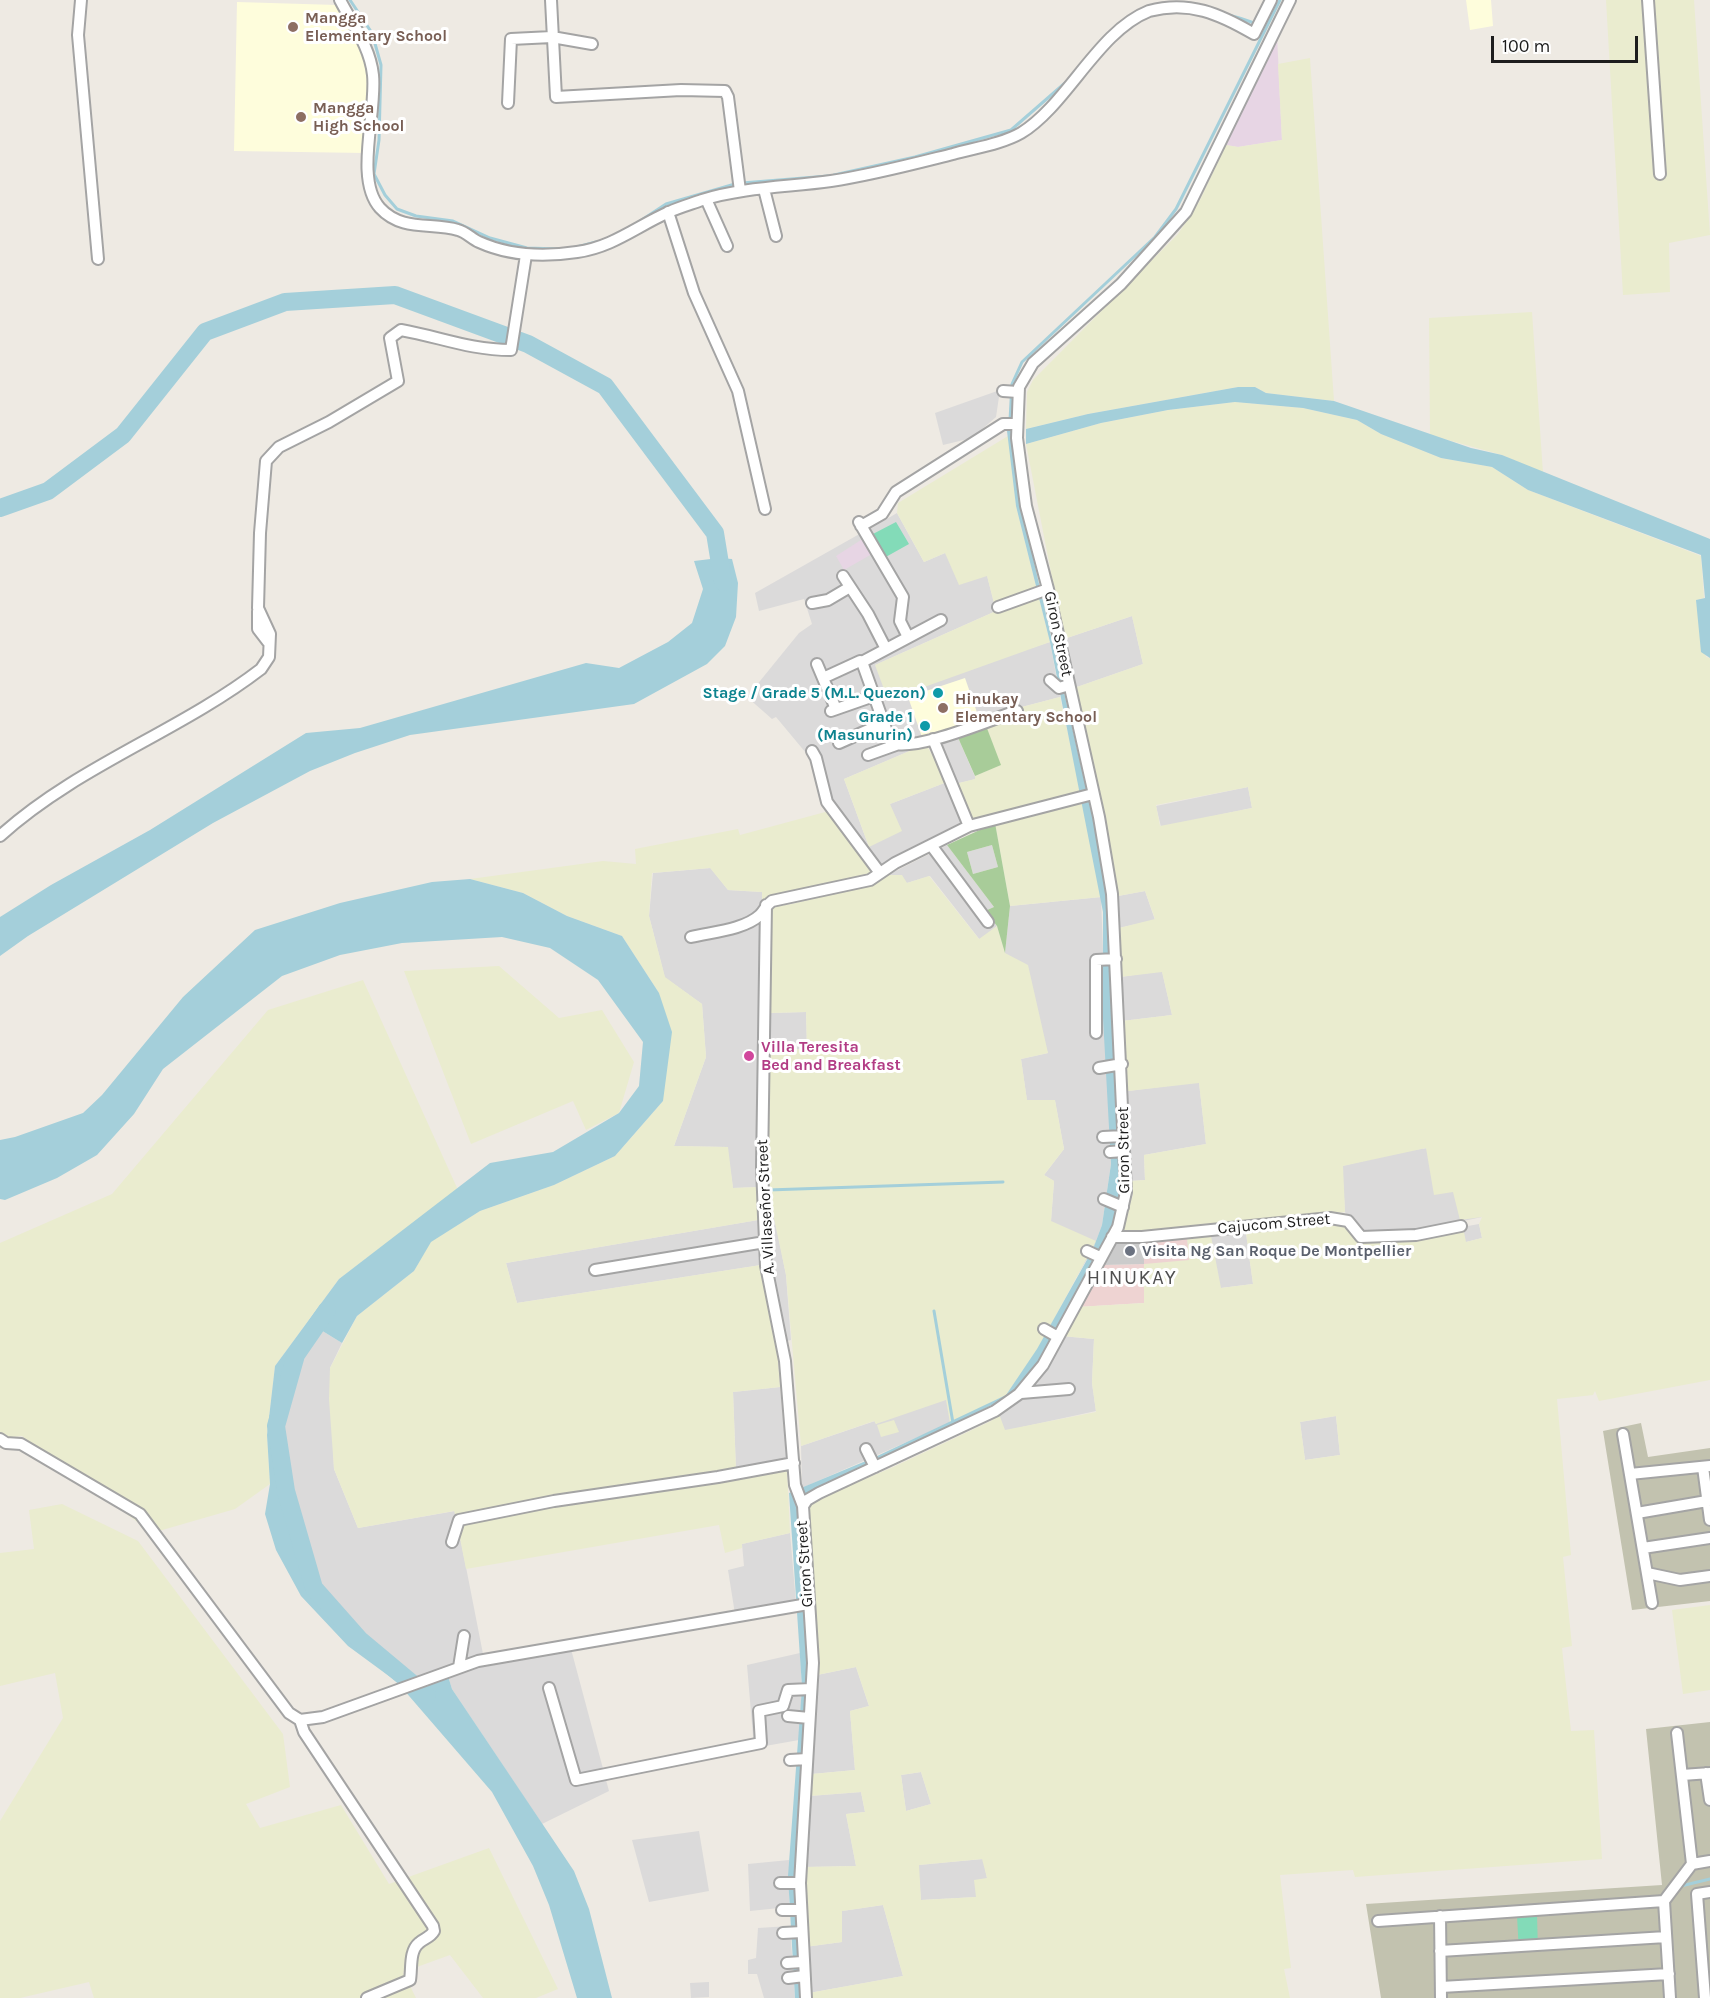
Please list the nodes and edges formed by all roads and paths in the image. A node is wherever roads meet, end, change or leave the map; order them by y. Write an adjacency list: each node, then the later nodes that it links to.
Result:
1 (81, 0): 18 (street)
2 (340, 0): 17 (street)
3 (551, 0): 7 (street)
4 (1271, 0): 12 (street)
5 (1290, 0): 20 (street)
6 (1648, 0): 10 (street)
7 (552, 37): 8 (street); 9 (street); 11 (street)
8 (592, 44)
9 (508, 103)
10 (1660, 174)
11 (740, 188): 12 (street); 13 (street)
12 (764, 189): 15 (street)
13 (706, 199): 14 (street); 16 (street)
14 (668, 212): 17 (street); 22 (street)
15 (776, 236)
16 (728, 246)
17 (526, 255): 44 (street)
18 (98, 260)
19 (1003, 391): 20 (street)
20 (1018, 392): 21 (street, Giron Street)
21 (1017, 424): 25 (street, Giron Street); 29 (street)
22 (765, 509)
23 (843, 576): 24 (street)
24 (850, 587): 26 (street); 30 (street)
25 (1042, 591): 27 (street); 42 (street, Giron Street)
26 (812, 603)
27 (998, 607)
28 (940, 620): 29 (street)
29 (908, 637): 30 (street)
30 (886, 649): 34 (street)
31 (860, 661): 33 (street)
32 (817, 664): 33 (street)
33 (823, 678): 34 (street)
34 (874, 696): 36 (street)
35 (1017, 711): 37 (street)
36 (884, 723): 38 (street); 39 (street)
37 (933, 739): 39 (street); 43 (street)
38 (839, 743)
39 (896, 744): 41 (street)
40 (812, 751): 46 (street)
41 (868, 755)
42 (1087, 796): 43 (street); 50 (street, Giron Street)
43 (969, 826): 45 (street)
44 (0, 836)
45 (931, 845): 46 (street); 48 (street)
46 (880, 873): 47 (street)
47 (766, 905): 49 (street); 56 (street, A. Villaseñor Street)
48 (988, 922)
49 (691, 937)
50 (1111, 959): 51 (street); 53 (street, Giron Street)
51 (1095, 1033)
52 (1104, 1199): 53 (street)
53 (1122, 1206): 55 (street, Giron Street)
54 (1461, 1226): 55 (street, Cajucom Street)
55 (1112, 1237): 59 (street, Giron Street)
56 (765, 1242): 57 (street); 64 (street, A. Villaseñor Street)
57 (595, 1270)
58 (1044, 1329): 59 (street)
59 (1057, 1337): 61 (street, Giron Street)
60 (1069, 1389): 61 (street)
61 (1021, 1393): 67 (street, Giron Street)
62 (1623, 1434): 66 (street)
63 (0, 1439): 84 (street)
64 (794, 1463): 67 (street, A. Villaseñor Street); 72 (street)
65 (1706, 1467): 66 (street); 68 (street)
66 (1630, 1474): 69 (street)
67 (802, 1501): 77 (street, Giron Street)
68 (1707, 1501): 69 (street); 70 (street)
69 (1637, 1513): 73 (street)
70 (1710, 1520)
71 (1710, 1538): 73 (street)
72 (452, 1542)
73 (1643, 1548): 74 (street)
74 (1647, 1573): 75 (street); 76 (street)
75 (1710, 1576)
76 (1652, 1603)
77 (803, 1604): 79 (street); 81 (street, Giron Street)
78 (464, 1636): 79 (street)
79 (459, 1667): 84 (street)
80 (549, 1688): 81 (street)
81 (807, 1689): 83 (street, Giron Street)
82 (788, 1716): 83 (street)
83 (807, 1718): 86 (street, Giron Street)
84 (300, 1720): 111 (street)
85 (1677, 1733): 89 (street)
86 (805, 1759): 87 (street); 94 (street, Giron Street)
87 (790, 1760)
88 (1708, 1773): 89 (street); 90 (street)
89 (1682, 1775): 92 (street)
90 (1710, 1800)
91 (1710, 1861): 92 (street)
92 (1692, 1864): 96 (street)
93 (780, 1883): 94 (street)
94 (798, 1883): 98 (street, Giron Street)
95 (1710, 1892): 114 (street)
96 (1664, 1901): 99 (street); 103 (street)
97 (782, 1910): 98 (street)
98 (798, 1910): 101 (street, Giron Street)
99 (1440, 1916): 100 (street); 104 (street)
100 (1378, 1921)
101 (800, 1932): 102 (street); 105 (street, Giron Street)
102 (783, 1933)
103 (1666, 1936): 104 (street); 107 (street)
104 (1440, 1951): 110 (street)
105 (801, 1962): 106 (street); 108 (street, Giron Street)
106 (787, 1963)
107 (1669, 1974): 110 (street); 113 (street)
108 (802, 1976): 109 (street); 112 (street, Giron Street)
109 (788, 1978)
110 (1441, 1992)
111 (367, 1998)
112 (806, 1998)
113 (1670, 1998)
114 (1705, 1998)

